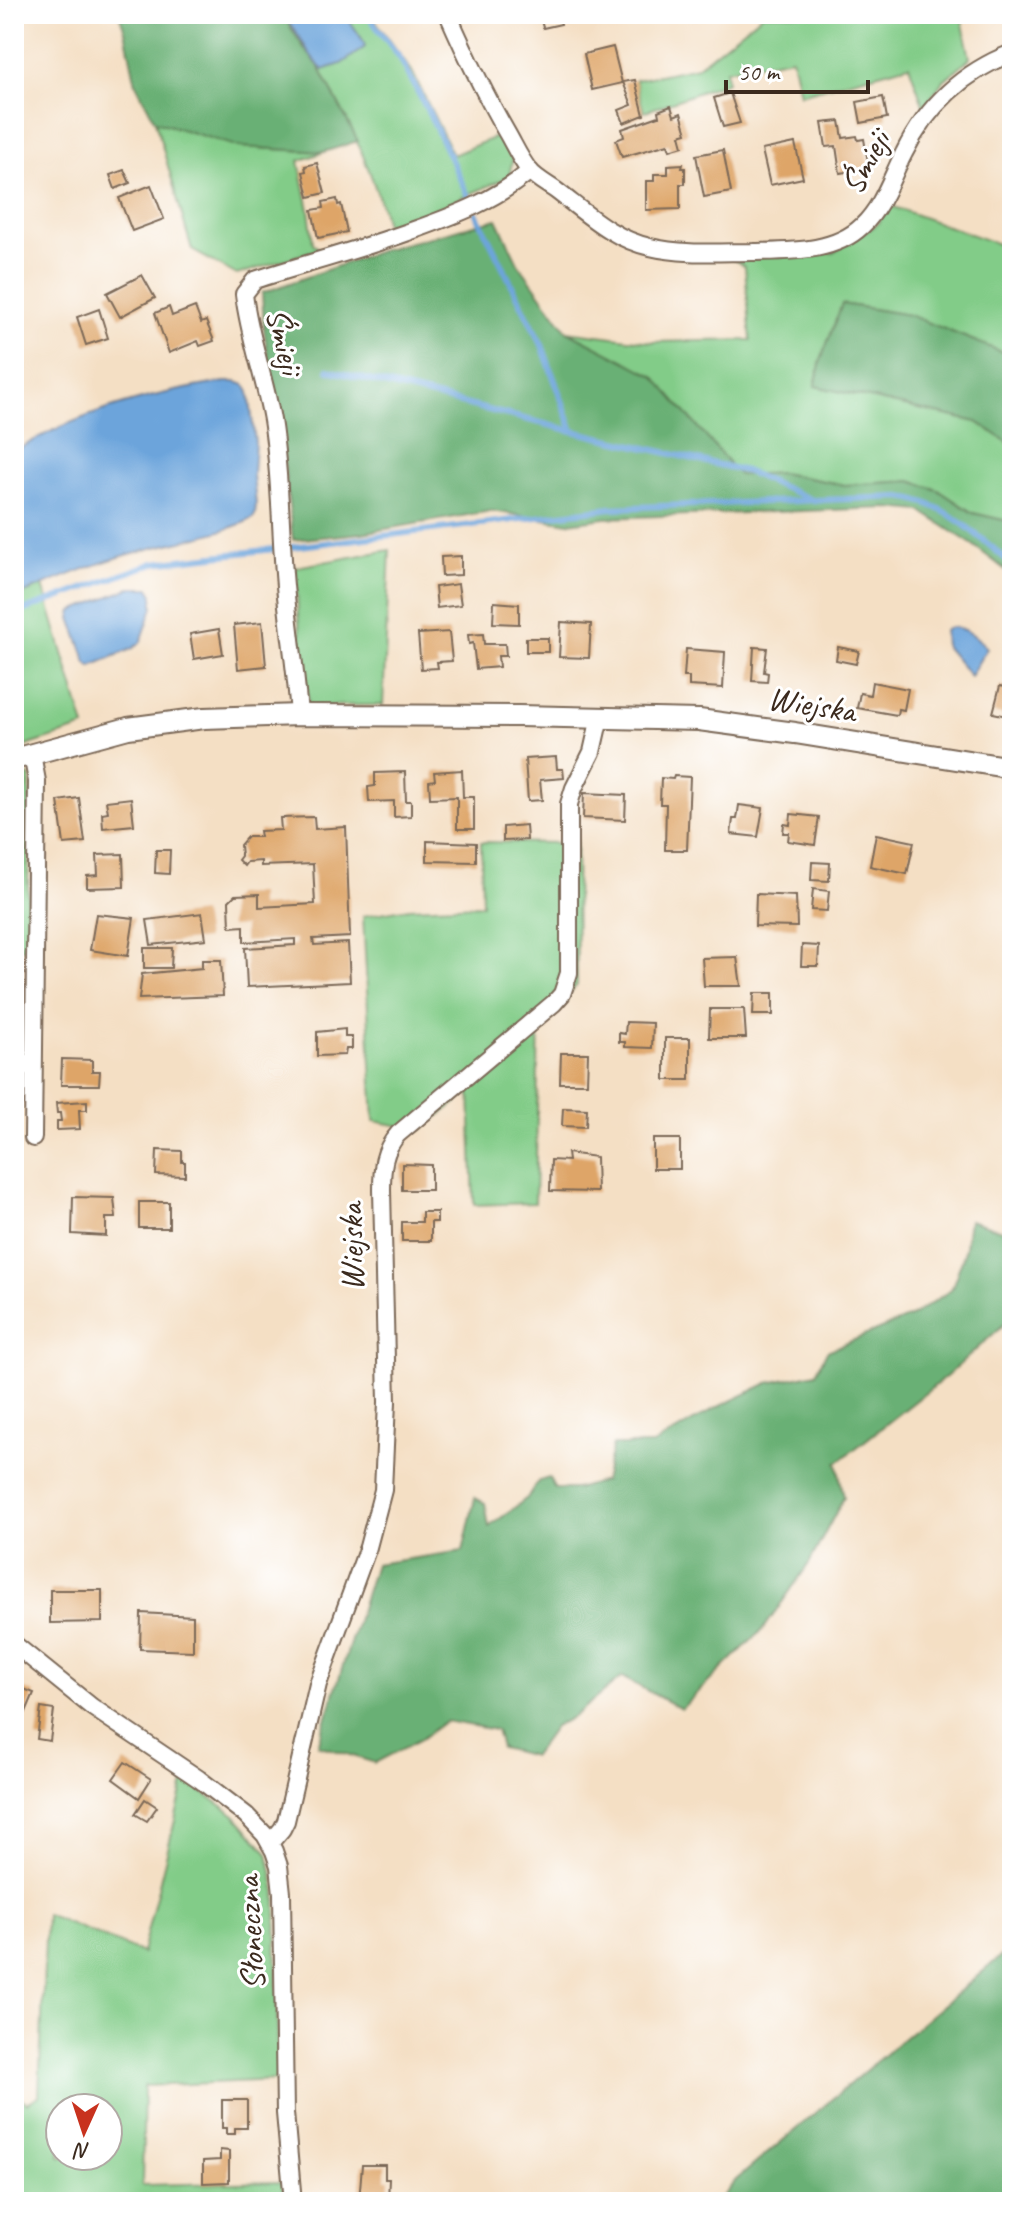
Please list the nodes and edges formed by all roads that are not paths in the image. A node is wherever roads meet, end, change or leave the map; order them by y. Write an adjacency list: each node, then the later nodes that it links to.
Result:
1 (448, 14): 3 (street, Śmieji)
2 (1012, 53): 3 (street, Śmieji)
3 (530, 171): 4 (street, Śmieji)
4 (299, 715): 5 (street, Wiejska); 6 (street, Wiejska)
5 (600, 717): 7 (street, Wiejska); 10 (street, Wiejska)
6 (23, 756): 8 (street)
7 (1012, 768)
8 (33, 1138)
9 (14, 1644): 10 (street, Słoneczna)
10 (270, 1843): 11 (street, Słoneczna)
11 (293, 2202)

